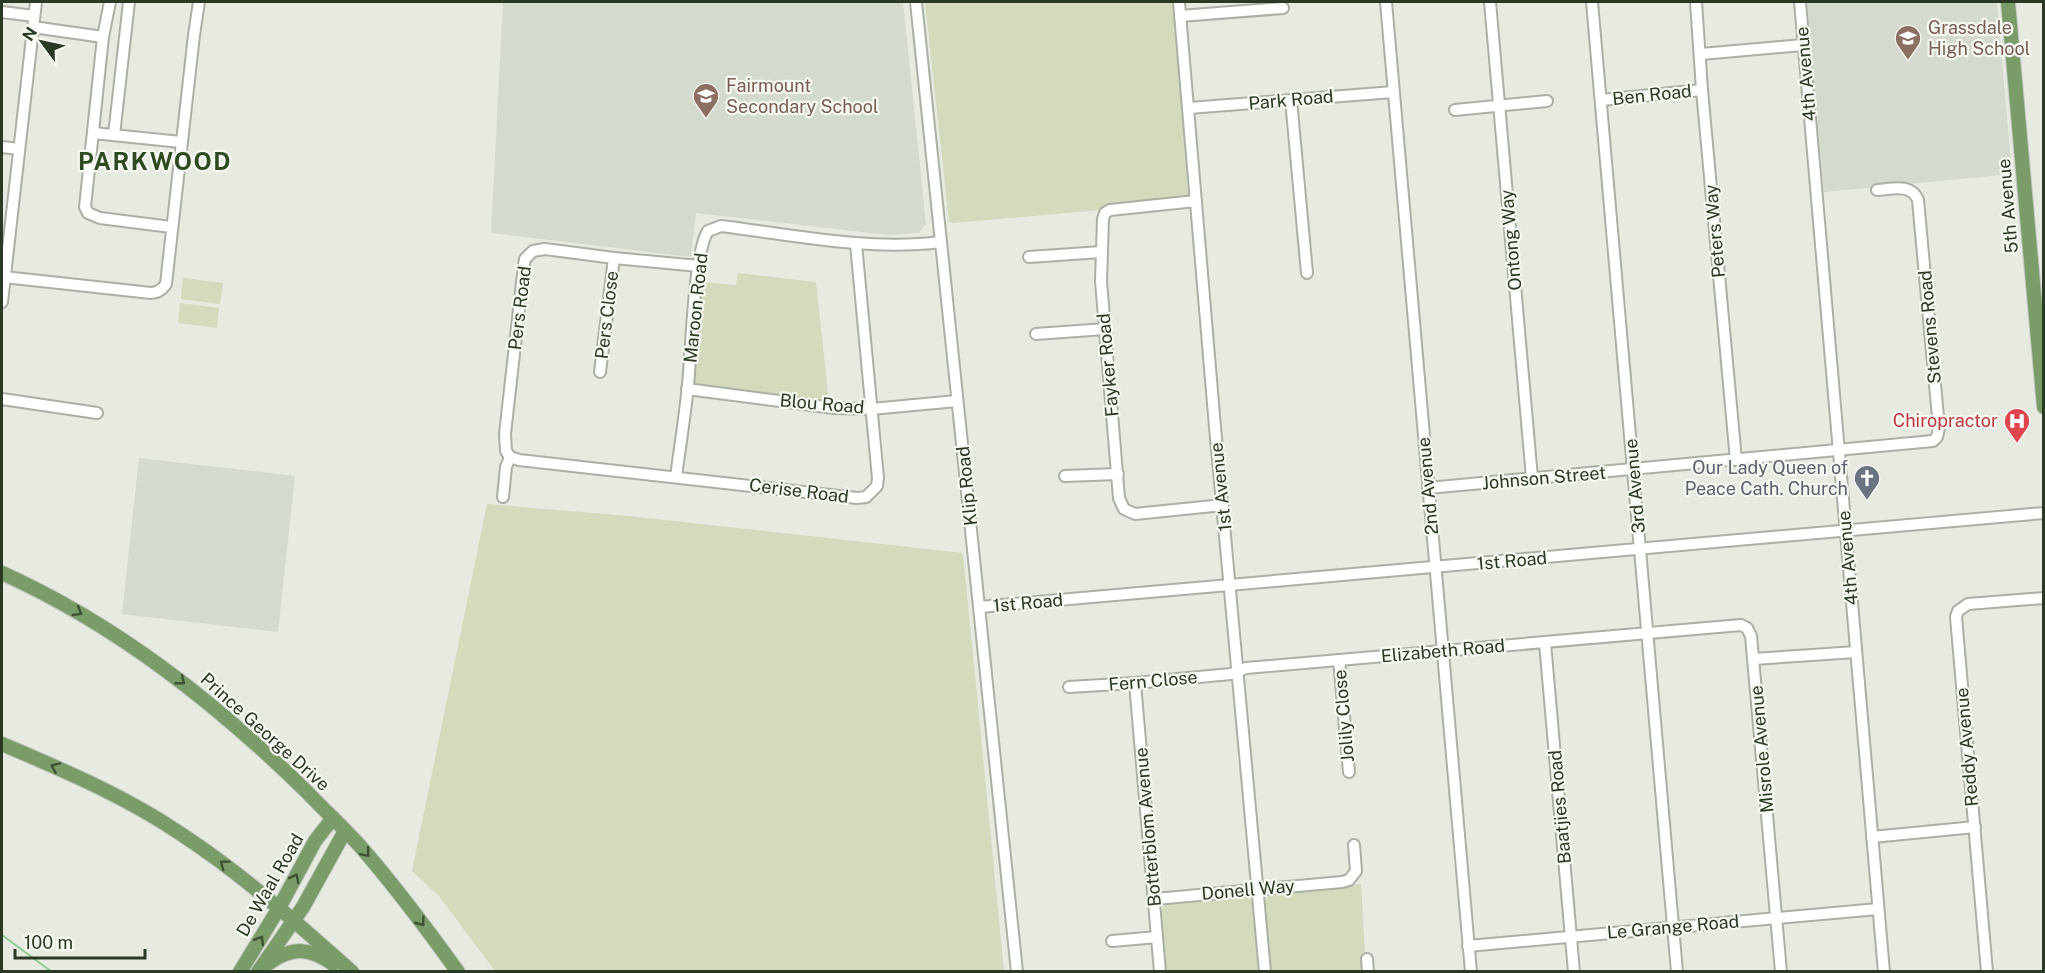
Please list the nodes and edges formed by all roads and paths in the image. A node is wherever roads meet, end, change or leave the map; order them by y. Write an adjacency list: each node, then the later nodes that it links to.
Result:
1 (36, 2): 16 (street)
2 (110, 2): 17 (street)
3 (129, 2): 29 (street)
4 (200, 2): 30 (street)
5 (916, 2): 37 (street, Klip Road)
6 (1179, 2): 15 (street, 1st Avenue)
7 (1386, 2): 21 (street, 2nd Avenue)
8 (1490, 2): 25 (street, Ontong Way)
9 (1592, 2): 23 (street, 3rd Avenue)
10 (1696, 2): 19 (street, Peters Way)
11 (1800, 2): 18 (street, 4th Avenue)
12 (2008, 2): 52 (main road, 5th Avenue)
13 (1283, 8): 15 (street)
14 (2, 12): 16 (street)
15 (1180, 16): 26 (street, 1st Avenue)
16 (33, 21): 17 (street); 32 (street)
17 (103, 37): 28 (street)
18 (1803, 45): 19 (street); 55 (street, 4th Avenue)
19 (1701, 54): 20 (street, Peters Way)
20 (1702, 90): 23 (street, Ben Road); 57 (street, Peters Way)
21 (1394, 92): 22 (street, Park Road); 63 (street, 2nd Avenue)
22 (1291, 100): 26 (street, Park Road); 43 (street)
23 (1601, 100): 58 (street, 3rd Avenue)
24 (1547, 101): 25 (street)
25 (1499, 105): 27 (street); 62 (street, Ontong Way)
26 (1189, 108): 34 (street, 1st Avenue)
27 (1455, 110)
28 (93, 133): 29 (street); 35 (street)
29 (114, 135): 30 (street)
30 (181, 142): 35 (street)
31 (2, 147): 32 (street)
32 (19, 149): 36 (street)
33 (1877, 190): 55 (street, Stevens Road)
34 (1196, 201): 39 (street, Fayker Road); 65 (street, 1st Avenue)
35 (171, 227): 44 (street)
36 (5, 238): 44 (street)
37 (941, 242): 38 (street, Maroon Road); 51 (street, Klip Road)
38 (856, 244): 42 (street, Maroon Road); 53 (street, Cerise Road)
39 (1101, 252): 40 (street); 46 (street, Fayker Road)
40 (1029, 257)
41 (614, 258): 42 (street, Pers Road); 48 (street, Pers Close); 56 (street, Pers Road)
42 (699, 266): 49 (street, Maroon Road)
43 (1306, 273)
44 (4, 277): 45 (street)
45 (2, 302)
46 (1105, 329): 47 (street); 59 (street, Fayker Road)
47 (1035, 334)
48 (600, 372)
49 (687, 389): 53 (street, Blou Road); 61 (street, Maroon Road)
50 (2, 399): 54 (street)
51 (957, 401): 53 (street, Blou Road); 73 (street, Klip Road)
52 (2043, 407)
53 (870, 409): 61 (street, Cerise Road)
54 (97, 413)
55 (1839, 450): 57 (street, Johnson Street); 67 (street, 4th Avenue)
56 (510, 457): 61 (street, Cerise Road); 64 (street, Pers Road)
57 (1736, 460): 58 (street, Johnson Street)
58 (1634, 470): 62 (street, Johnson Street); 68 (street, 3rd Avenue)
59 (1118, 474): 60 (street); 65 (street, Fayker Road)
60 (1065, 476)
61 (676, 477)
62 (1532, 478): 63 (street, Johnson Street)
63 (1428, 489): 69 (street, 2nd Avenue)
64 (503, 497)
65 (1223, 505): 71 (street, 1st Avenue)
66 (2043, 513): 67 (street, 1st Road)
67 (1845, 531): 68 (street, 1st Road); 77 (street, 4th Avenue)
68 (1641, 549): 69 (street, 1st Road); 74 (street, 3rd Avenue)
69 (1435, 567): 71 (street, 1st Road); 76 (street, 2nd Avenue)
70 (2, 573): 85 (main road, Prince George Drive, one-way to 85)
71 (1230, 585): 73 (street, 1st Road); 80 (street, 1st Avenue)
72 (2043, 598): 86 (street, Reddy Avenue)
73 (980, 608): 106 (street, Klip Road)
74 (1648, 633): 75 (street, Elizabeth Road); 78 (street, Misrole Avenue); 96 (street, 3rd Avenue)
75 (1545, 643): 76 (street, Elizabeth Road); 98 (street, Baatjies Road)
76 (1443, 650): 79 (street, Elizabeth Road); 100 (street, 2nd Avenue)
77 (1856, 652): 78 (street); 88 (street, 4th Avenue)
78 (1754, 659): 94 (street, Misrole Avenue)
79 (1339, 660): 80 (street, Elizabeth Road); 84 (street, Jolily Close)
80 (1238, 671): 81 (street, Fern Close); 90 (street, 1st Avenue)
81 (1135, 683): 82 (street, Fern Close); 91 (street, Botterblom Avenue)
82 (1068, 687)
83 (2, 744): 92 (main road, one-way to 83)
84 (1349, 772)
85 (333, 818): 87 (main road, Prince George Drive); 92 (main road, De Waal Road, one-way to 85)
86 (1975, 827): 88 (street); 115 (street, Reddy Avenue)
87 (345, 831): 95 (main road, De Waal Road); 105 (main road, Prince George Drive, one-way to 105)
88 (1872, 837): 93 (street, 4th Avenue)
89 (1354, 845): 90 (street, Donell Way)
90 (1257, 889): 91 (street, Donell Way); 108 (street, 1st Avenue)
91 (1155, 899): 97 (street, Botterblom Avenue)
92 (279, 908): 95 (main road); 102 (main road, De Waal Road, one-way to 92)
93 (1878, 909): 94 (street, Le Grange Road); 114 (street, 4th Avenue)
94 (1776, 918): 96 (street, Le Grange Road); 113 (street, Misrole Avenue)
95 (294, 921): 103 (main road, De Waal Road); 104 (main road)
96 (1673, 927): 98 (street, Le Grange Road); 112 (street, 3rd Avenue)
97 (1157, 937): 99 (street); 107 (street, Botterblom Avenue)
98 (1571, 937): 100 (street, Le Grange Road); 111 (street, Baatjies Road)
99 (1112, 941)
100 (1468, 946): 110 (street, 2nd Avenue)
101 (1367, 959): 109 (street)
102 (240, 972)
103 (258, 972): 104 (main road)
104 (352, 972)
105 (458, 972)
106 (1017, 972)
107 (1160, 972)
108 (1265, 972)
109 (1368, 972)
110 (1471, 972)
111 (1574, 972)
112 (1677, 972)
113 (1781, 972)
114 (1884, 972)
115 (1987, 972)

